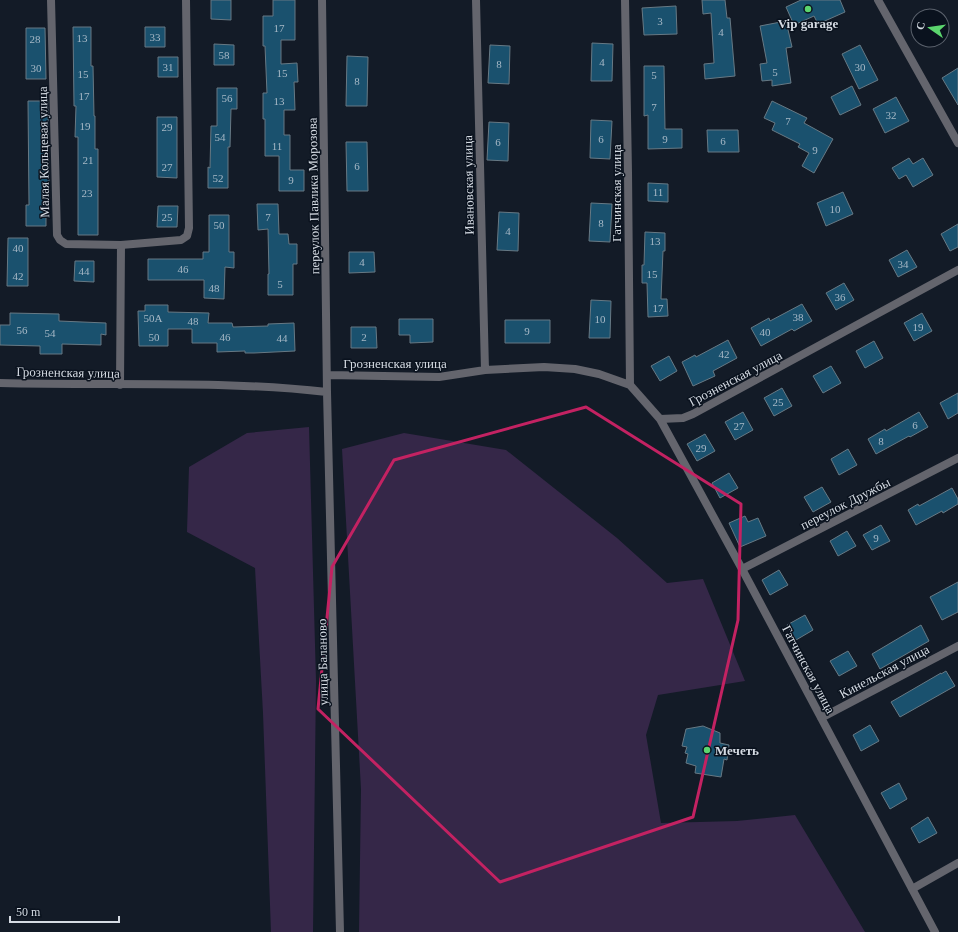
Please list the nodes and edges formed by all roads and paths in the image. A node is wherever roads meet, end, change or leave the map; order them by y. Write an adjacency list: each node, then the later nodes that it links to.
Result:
1 (52, 0): 8 (street, Малая Кольцевая улица)
2 (186, 0): 8 (street, Малая Кольцевая улица)
3 (322, 0): 11 (street, переулок Павлика Морозова)
4 (476, 0): 10 (street, Ивановская улица)
5 (625, 0): 14 (street, Гатчинская улица)
6 (878, 0): 7 (street)
7 (958, 143)
8 (121, 245): 13 (street)
9 (958, 270): 16 (street, Грозненская улица)
10 (485, 370): 11 (street, Грозненская улица); 14 (street, Грозненская улица)
11 (328, 376): 15 (street, переулок Павлика Морозова)
12 (0, 383): 13 (street, Грозненская улица)
13 (120, 385): 15 (street, Грозненская улица)
14 (630, 385): 16 (street, Грозненская улица)
15 (327, 392): 23 (street, улица Баланово)
16 (660, 419): 18 (street, Гатчинская улица)
17 (958, 458): 18 (street, переулок Дружбы)
18 (742, 570): 20 (street, Гатчинская улица)
19 (958, 646): 20 (street, Кинельская улица)
20 (821, 718): 22 (street, Гатчинская улица)
21 (958, 863): 22 (street)
22 (912, 889): 24 (street, Гатчинская улица)
23 (340, 932)
24 (935, 932)

